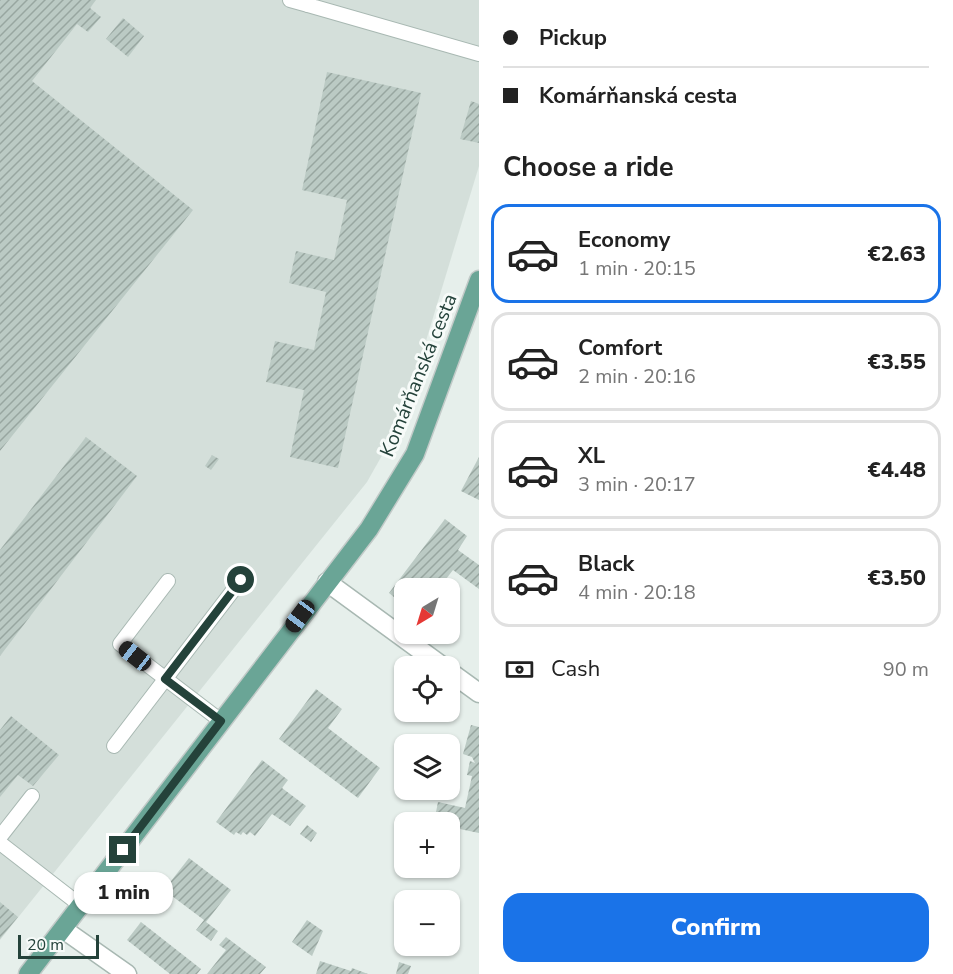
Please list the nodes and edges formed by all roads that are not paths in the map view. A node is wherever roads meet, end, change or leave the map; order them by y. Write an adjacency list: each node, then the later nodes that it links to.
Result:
1 (290, 0): 2 (lane)
2 (308, 3): 3 (lane)
3 (479, 54)
4 (479, 279): 7 (main road, Komárňanská cesta)
5 (241, 580): 9 (lane)
6 (168, 581): 9 (lane)
7 (327, 582): 8 (street); 12 (main road, Komárňanská cesta)
8 (428, 656)
9 (165, 679): 12 (lane); 13 (lane)
10 (460, 679): 11 (street)
11 (479, 693)
12 (221, 721): 17 (main road, Komárňanská cesta)
13 (114, 747)
14 (32, 796): 15 (lane)
15 (0, 837)
16 (0, 843): 17 (lane)
17 (81, 905): 18 (main road, Komárňanská cesta)
18 (63, 929): 19 (main road, Komárňanská cesta); 20 (street)
19 (28, 974)
20 (127, 974)

